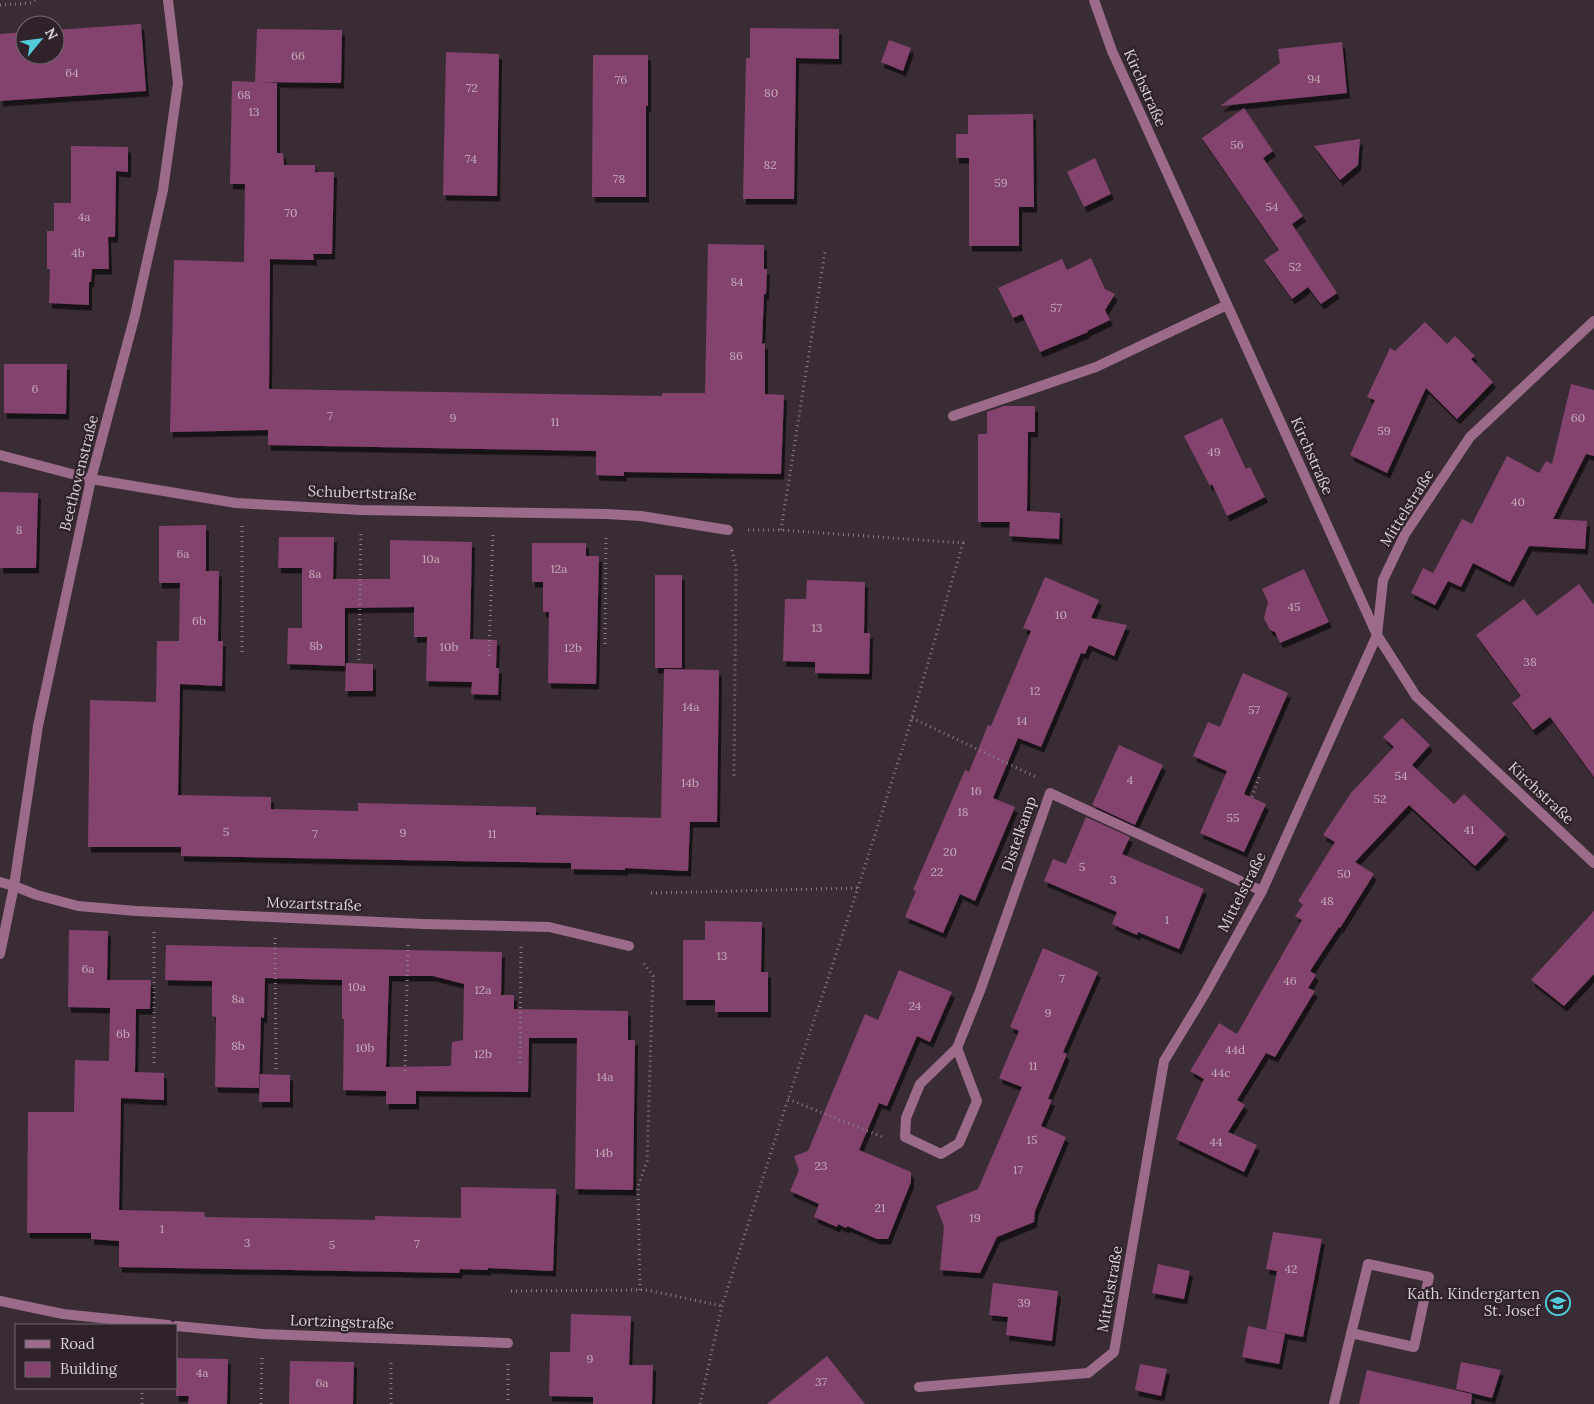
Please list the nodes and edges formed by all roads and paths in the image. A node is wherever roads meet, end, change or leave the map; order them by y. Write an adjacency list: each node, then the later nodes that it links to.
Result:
1 (168, 0): 10 (street, Beethovenstraße)
2 (1094, 0): 6 (street, Kirchstraße)
3 (33, 1): 4 (path)
4 (0, 5)
5 (825, 252): 16 (path)
6 (1227, 305): 8 (street); 17 (street, Kirchstraße)
7 (1594, 321): 17 (street, Mittelstraße)
8 (953, 416)
9 (0, 455): 10 (street, Schubertstraße)
10 (91, 479): 11 (street, Schubertstraße); 29 (street, Beethovenstraße)
11 (242, 503): 12 (street, Schubertstraße); 19 (path)
12 (361, 510): 13 (street, Schubertstraße); 21 (path)
13 (493, 511): 14 (street, Schubertstraße); 20 (path)
14 (606, 514): 15 (street, Schubertstraße); 18 (path)
15 (728, 530): 16 (path); 24 (path)
16 (781, 530): 22 (path)
17 (1377, 635): 27 (street, Kirchstraße); 31 (street, Mittelstraße)
18 (605, 644)
19 (242, 652)
20 (489, 656)
21 (359, 660)
22 (912, 718): 25 (path); 30 (path)
23 (1260, 775): 26 (path)
24 (734, 777)
25 (1050, 792): 31 (street, Distelkamp); 39 (street, Distelkamp)
26 (1252, 797)
27 (1594, 863)
28 (0, 882): 29 (street, Mozartstraße)
29 (14, 886): 33 (street, Mozartstraße); 38 (street, Beethovenstraße)
30 (858, 888): 32 (path); 44 (path)
31 (1262, 891): 56 (street, Mittelstraße)
32 (651, 893)
33 (154, 912): 34 (street, Mozartstraße); 41 (path)
34 (275, 917): 35 (street, Mozartstraße); 42 (path)
35 (408, 923): 36 (street, Mozartstraße); 43 (path)
36 (522, 927): 37 (street, Mozartstraße); 40 (path)
37 (629, 946): 46 (path)
38 (0, 954)
39 (957, 1048): 45 (street, Distelkamp); 45 (street)
40 (520, 1063)
41 (154, 1064)
42 (276, 1069)
43 (404, 1070)
44 (788, 1099): 45 (path); 49 (path)
45 (905, 1137)
46 (640, 1290): 47 (path); 49 (path)
47 (511, 1291)
48 (0, 1301): 50 (street)
49 (722, 1306): 62 (path)
50 (158, 1324)
51 (178, 1326): 52 (street, Lortzingstraße)
52 (263, 1334): 54 (street, Lortzingstraße); 59 (path)
53 (1351, 1334): 53 (street); 63 (street)
54 (392, 1339): 55 (street, Lortzingstraße); 60 (path)
55 (508, 1343): 61 (path)
56 (919, 1387)
57 (142, 1389): 58 (path)
58 (142, 1404)
59 (261, 1404)
60 (391, 1404)
61 (508, 1404)
62 (700, 1404)
63 (1334, 1404)

